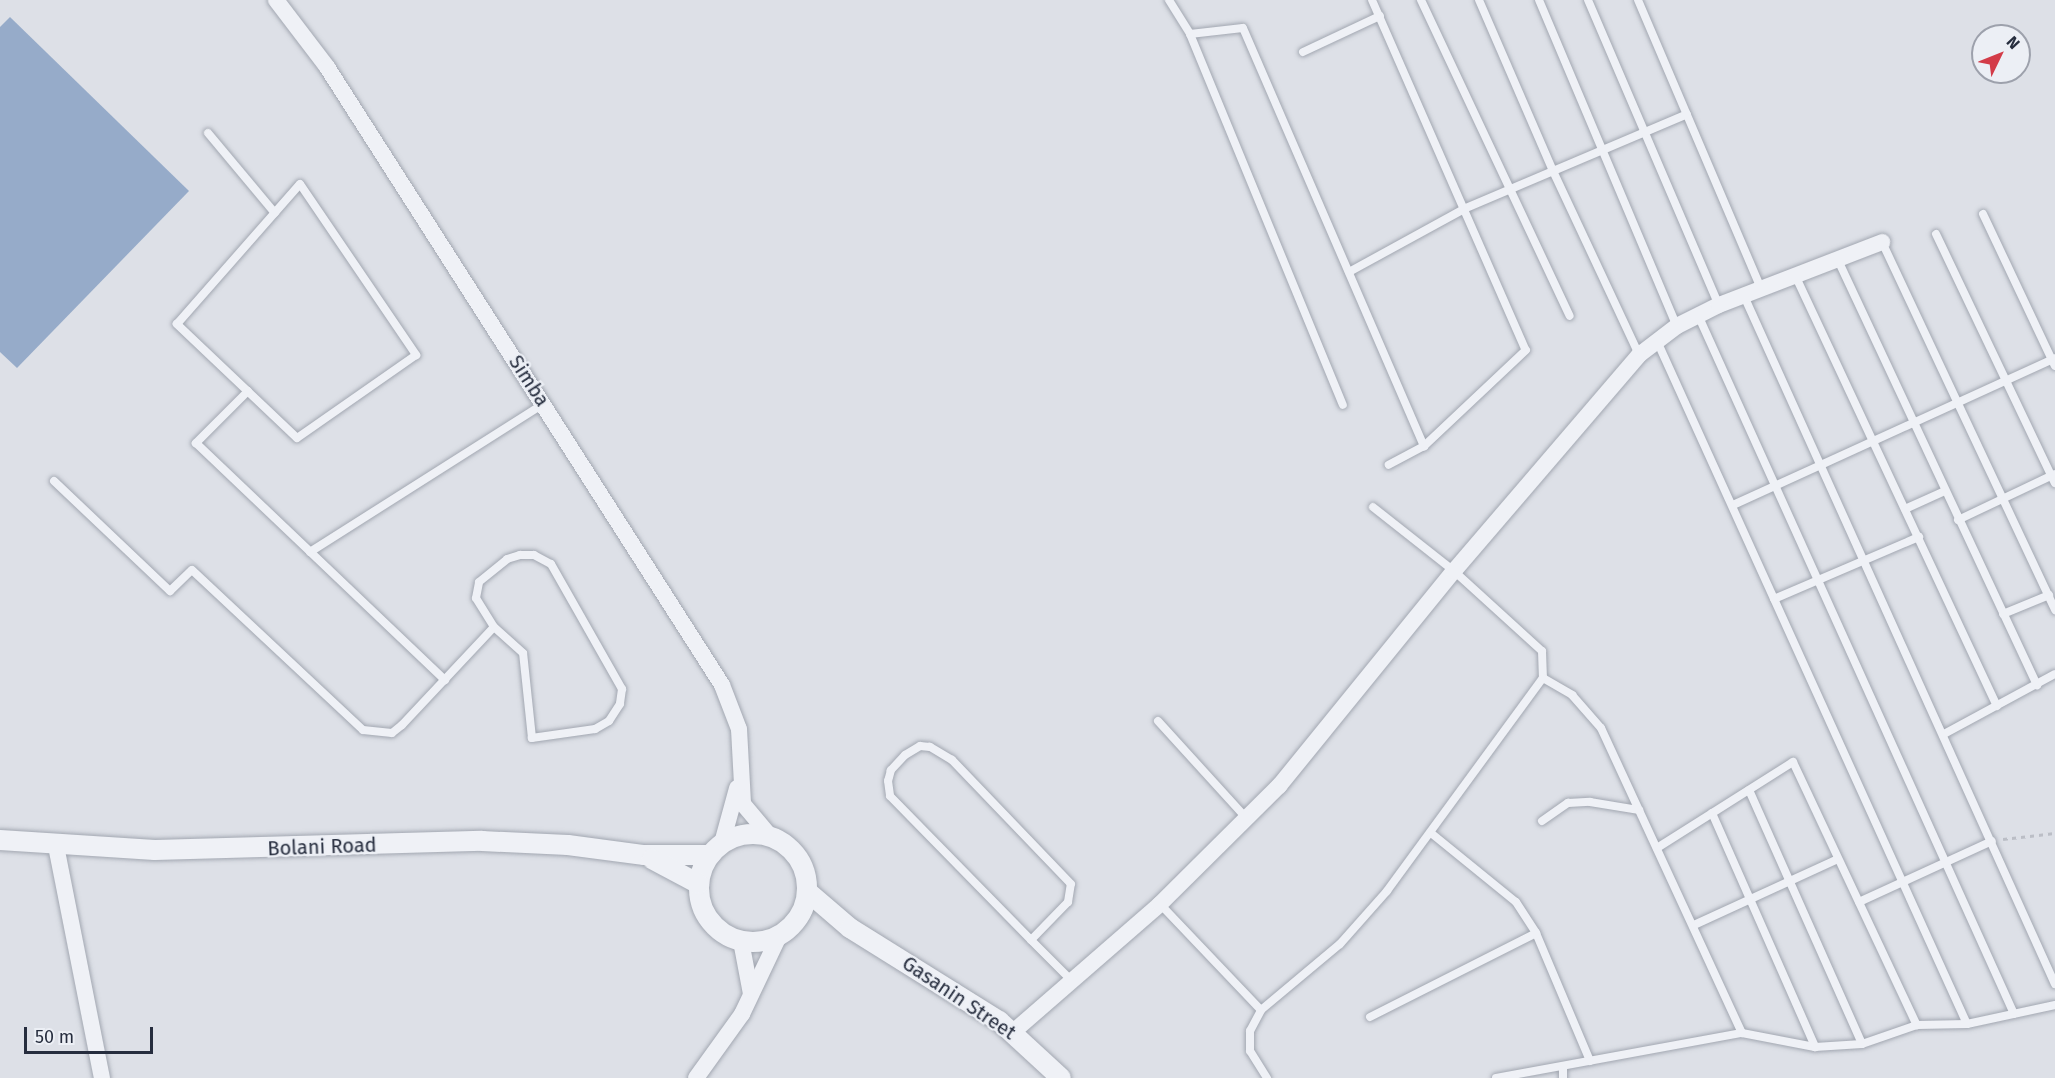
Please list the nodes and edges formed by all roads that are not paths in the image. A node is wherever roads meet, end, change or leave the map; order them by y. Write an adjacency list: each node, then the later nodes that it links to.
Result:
1 (276, 0): 38 (street, Simba)
2 (1169, 0): 10 (lane)
3 (1372, 0): 9 (lane)
4 (1421, 0): 17 (lane)
5 (1479, 0): 16 (lane)
6 (1539, 0): 15 (lane)
7 (1588, 0): 13 (lane)
8 (1638, 0): 12 (lane)
9 (1380, 16): 11 (lane); 18 (lane)
10 (1190, 34): 24 (lane); 39 (lane)
11 (1303, 52)
12 (1687, 114): 13 (lane); 26 (lane)
13 (1645, 132): 15 (lane); 28 (lane)
14 (208, 133): 19 (lane)
15 (1604, 150): 16 (lane); 31 (lane)
16 (1553, 171): 17 (lane); 33 (lane)
17 (1508, 190): 18 (lane); 30 (lane)
18 (1466, 208): 24 (lane); 42 (lane)
19 (274, 213): 36 (lane); 36 (lane)
20 (1983, 214): 34 (lane)
21 (1936, 234): 35 (lane)
22 (1882, 242): 23 (street); 37 (lane)
23 (1836, 258): 25 (street); 40 (lane)
24 (1349, 272): 42 (lane)
25 (1795, 275): 26 (street); 41 (lane)
26 (1761, 289): 27 (street)
27 (1744, 296): 28 (street); 44 (lane)
28 (1719, 305): 29 (street)
29 (1698, 315): 31 (street); 47 (lane)
30 (1570, 316)
31 (1677, 326): 32 (street)
32 (1657, 341): 33 (street); 50 (lane)
33 (1639, 355): 57 (street)
34 (2054, 361): 35 (lane)
35 (2008, 380): 37 (lane); 45 (lane)
36 (248, 391): 55 (lane)
37 (1958, 400): 40 (lane); 49 (lane)
38 (543, 403): 55 (lane); 71 (street, Simba)
39 (1343, 405)
40 (1914, 423): 41 (lane); 48 (lane)
41 (1871, 442): 44 (lane); 52 (lane)
42 (1424, 446): 43 (lane)
43 (1389, 465)
44 (1821, 465): 47 (lane); 56 (lane)
45 (2054, 477): 49 (lane)
46 (54, 481): 66 (lane)
47 (1774, 486): 50 (lane); 58 (lane)
48 (1945, 492): 52 (lane); 53 (lane)
49 (2005, 497): 53 (lane); 59 (lane)
50 (1733, 506): 60 (lane)
51 (1373, 507): 57 (lane)
52 (1905, 509): 54 (lane)
53 (1958, 520): 62 (lane)
54 (1919, 537): 56 (lane); 68 (lane)
55 (310, 552): 66 (lane)
56 (1864, 559): 58 (lane); 70 (lane)
57 (1454, 571): 65 (lane); 75 (street)
58 (1818, 579): 60 (lane); 86 (lane)
59 (2049, 596): 61 (lane); 62 (lane)
60 (1774, 599): 88 (lane)
61 (2055, 610)
62 (2003, 615): 67 (lane)
63 (494, 627): 63 (lane); 66 (lane)
64 (2055, 674): 67 (lane)
65 (1543, 678): 73 (lane); 77 (lane)
66 (445, 680)
67 (2037, 685): 68 (lane)
68 (1997, 706): 70 (lane)
69 (1158, 721): 75 (lane)
70 (1944, 734): 80 (lane)
71 (739, 779): 78 (street); 83 (street)
72 (1749, 790): 74 (lane); 85 (lane); 87 (lane)
73 (1639, 810): 76 (lane); 82 (lane)
74 (1712, 813): 82 (lane); 91 (lane)
75 (1248, 820): 93 (street)
76 (1542, 821)
77 (1431, 833): 97 (lane); 105 (lane)
78 (770, 836): 83 (street); 90 (street)
79 (0, 840): 81 (street, Bolani Road)
80 (1992, 841): 86 (lane); 102 (lane)
81 (56, 846): 84 (street, Bolani Road); 116 (street)
82 (1657, 848): 95 (lane)
83 (716, 849): 84 (street, Bolani Road); 89 (street)
84 (644, 855): 89 (street, Bolani Road)
85 (1838, 859): 87 (lane); 92 (lane)
86 (1944, 863): 88 (lane); 106 (lane)
87 (1790, 881): 91 (lane); 112 (lane)
88 (1902, 882): 92 (lane); 108 (lane)
89 (699, 884): 100 (street)
90 (808, 892): 94 (street); 96 (street, Gasanin Street)
91 (1750, 899): 95 (lane); 113 (lane)
92 (1859, 902): 109 (lane)
93 (1160, 904): 101 (street); 105 (lane)
94 (795, 923): 96 (street, Gasanin Street); 98 (street)
95 (1694, 925): 111 (lane)
96 (850, 928): 110 (street, Gasanin Street)
97 (1536, 933): 107 (lane); 114 (lane)
98 (778, 936): 100 (street); 103 (street)
99 (1031, 940): 99 (lane); 101 (lane)
100 (741, 941): 103 (street)
101 (1072, 981): 110 (street)
102 (2055, 984)
103 (751, 995): 117 (street)
104 (2055, 1005): 106 (lane)
105 (1261, 1010): 119 (lane)
106 (2014, 1014): 108 (lane)
107 (1370, 1017)
108 (1967, 1024): 109 (lane)
109 (1917, 1025): 112 (lane)
110 (1013, 1032): 118 (street, Gasanin Street)
111 (1742, 1032): 113 (lane); 114 (lane)
112 (1862, 1044): 113 (lane)
113 (1815, 1047)
114 (1590, 1061): 115 (lane)
115 (1563, 1066): 120 (lane); 121 (lane)
116 (102, 1078)
117 (696, 1078)
118 (1060, 1078)
119 (1267, 1078)
120 (1496, 1078)
121 (1563, 1078)

